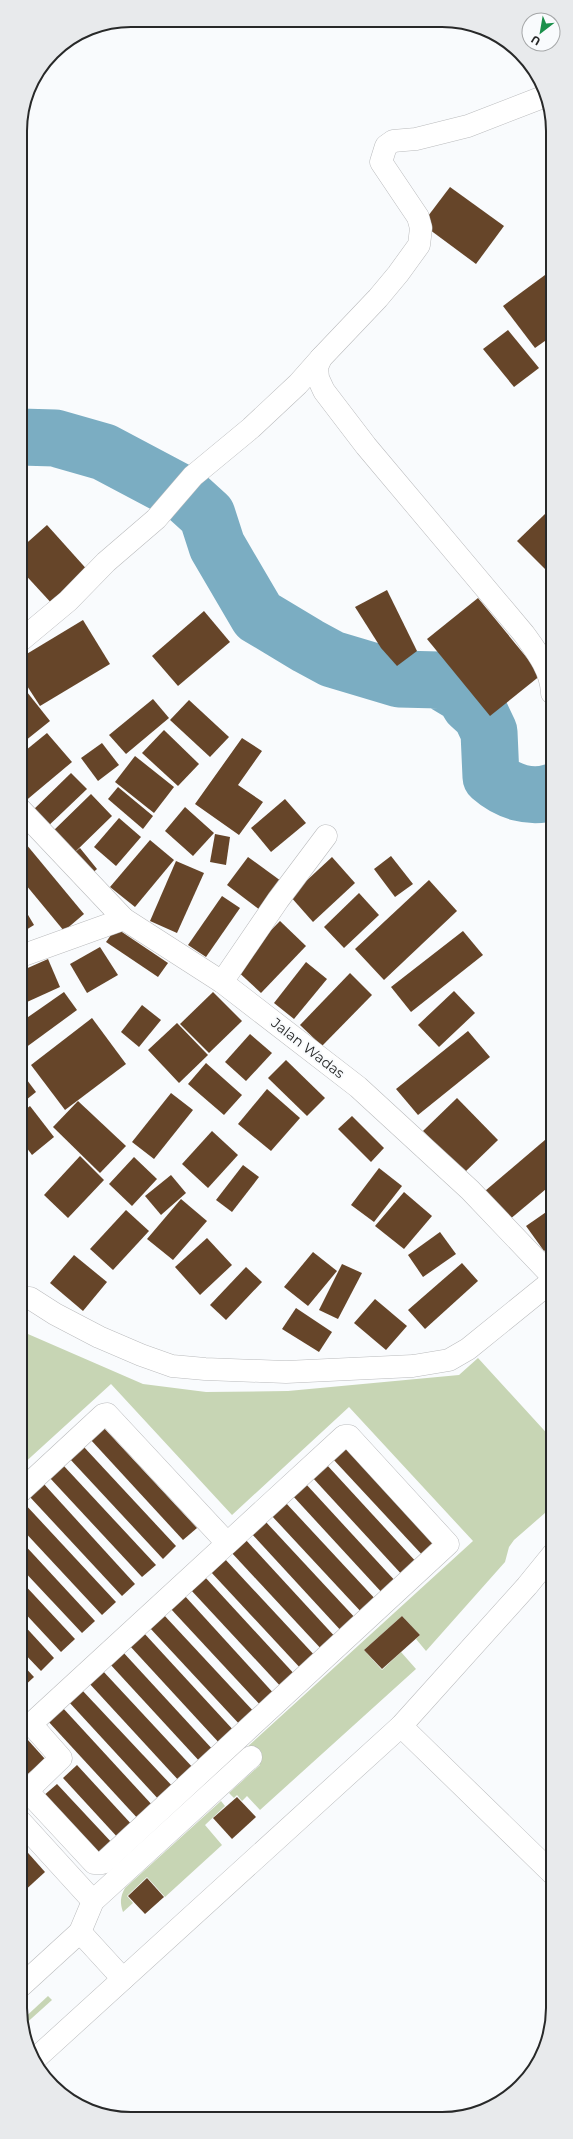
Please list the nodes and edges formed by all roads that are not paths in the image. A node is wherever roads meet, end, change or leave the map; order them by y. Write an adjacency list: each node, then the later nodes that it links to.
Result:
1 (540, 98): 2 (street)
2 (321, 358): 3 (street); 4 (street)
3 (27, 635)
4 (546, 670)
5 (27, 816): 7 (street, Jalan Wadas)
6 (326, 836): 9 (street)
7 (124, 919): 8 (street); 9 (street, Jalan Wadas)
8 (27, 954)
9 (222, 982): 10 (street, Jalan Wadas)
10 (546, 1270)
11 (546, 1286): 12 (street)
12 (27, 1298)
13 (27, 1485): 14 (street)
14 (227, 1543): 16 (street); 18 (street)
15 (546, 1563): 17 (street)
16 (27, 1725)
17 (401, 1726): 21 (street); 24 (street)
18 (27, 1727)
19 (251, 1757): 22 (street)
20 (27, 1829): 22 (street)
21 (546, 1867)
22 (93, 1901): 23 (street)
23 (80, 1932): 24 (street); 25 (street)
24 (123, 1979): 26 (street)
25 (27, 1981)
26 (39, 2056)

